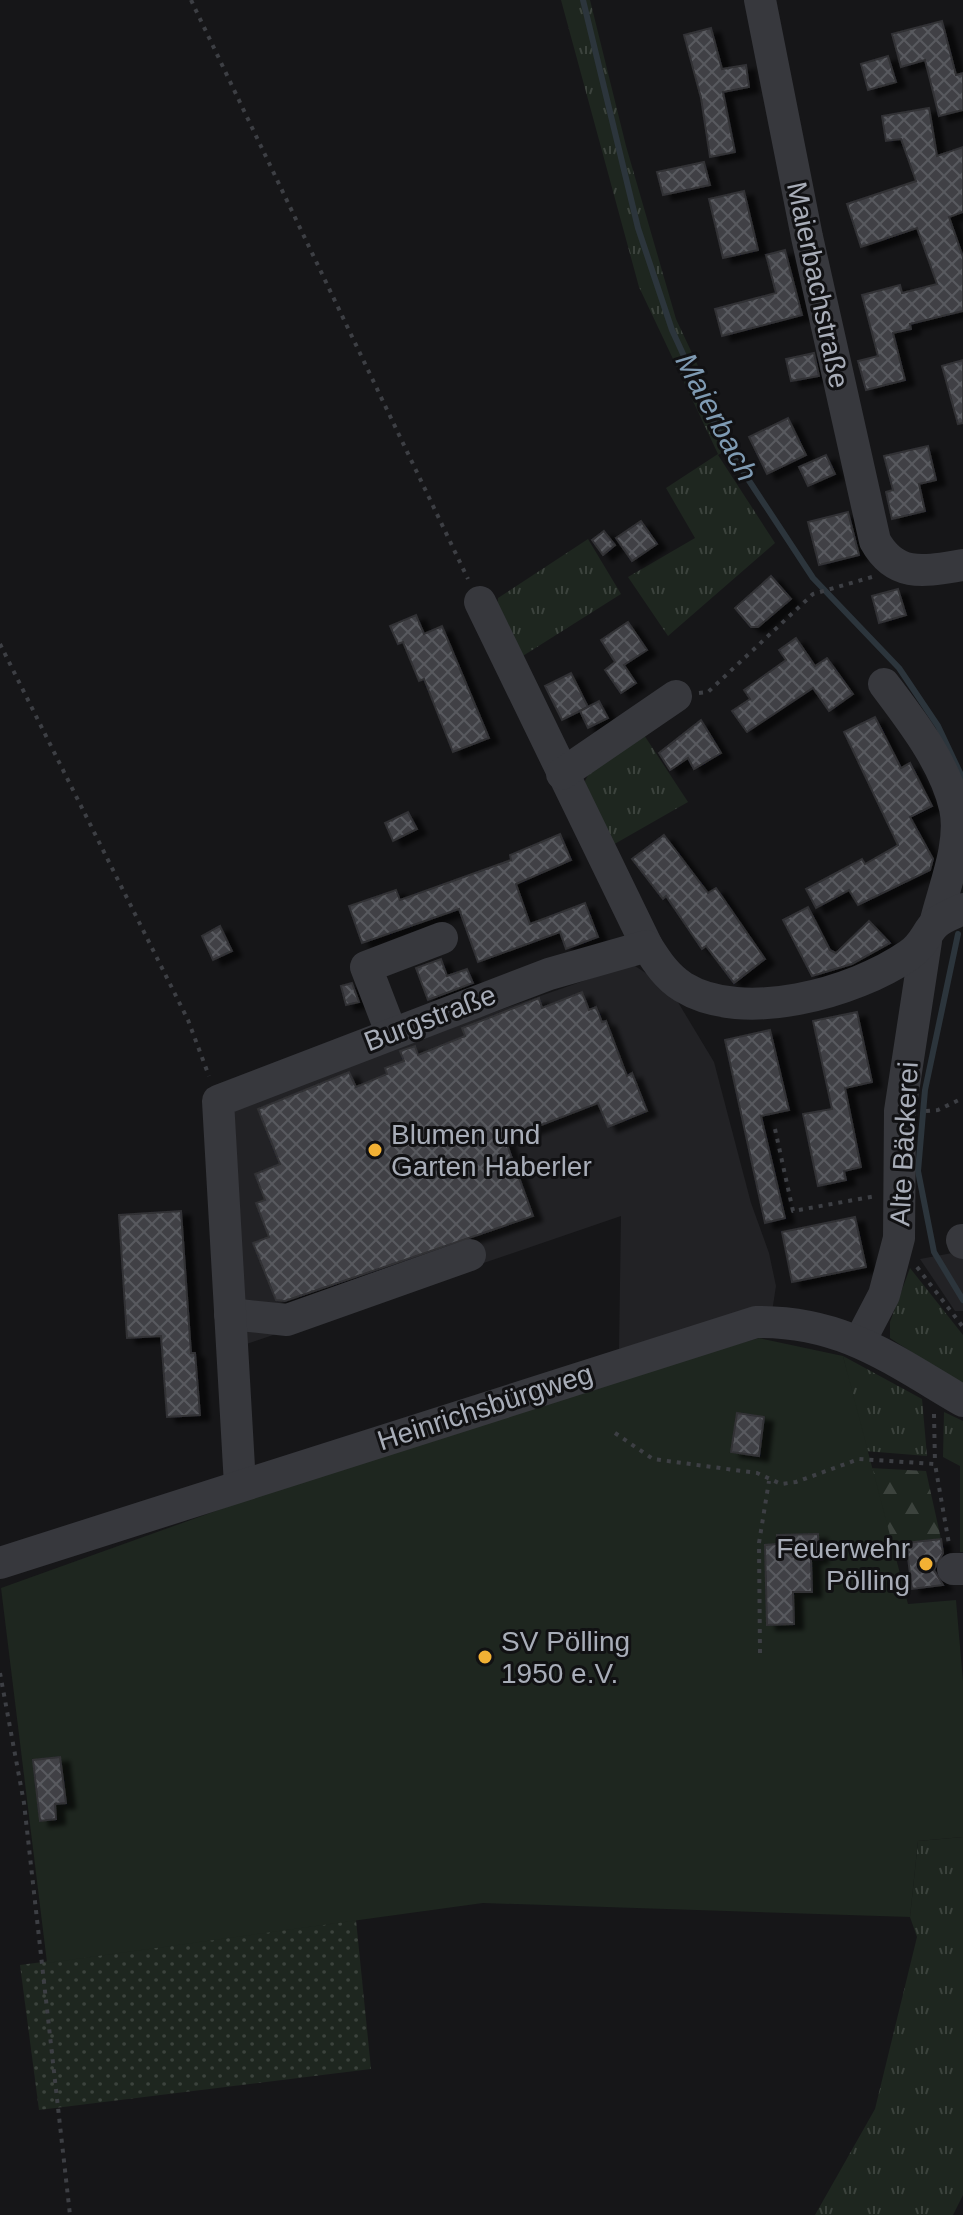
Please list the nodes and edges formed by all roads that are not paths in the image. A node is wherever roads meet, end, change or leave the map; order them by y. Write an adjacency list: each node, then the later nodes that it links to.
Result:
1 (760, 0): 2 (street, Maierbachstraße)
2 (963, 565)
3 (480, 602): 6 (street)
4 (884, 684): 7 (street, Alte Bäckerei)
5 (676, 696): 6 (street)
6 (562, 774): 9 (street)
7 (941, 925): 9 (street); 13 (street, Alte Bäckerei)
8 (442, 938): 10 (street)
9 (647, 946): 10 (street, Burgstraße)
10 (391, 1032): 12 (street, Burgstraße)
11 (470, 1255): 12 (street)
12 (230, 1314): 15 (street)
13 (860, 1341): 14 (street, Heinrichsbürgweg); 15 (street, Heinrichsbürgweg)
14 (963, 1401)
15 (240, 1485): 16 (street, Heinrichsbürgweg)
16 (0, 1563)

